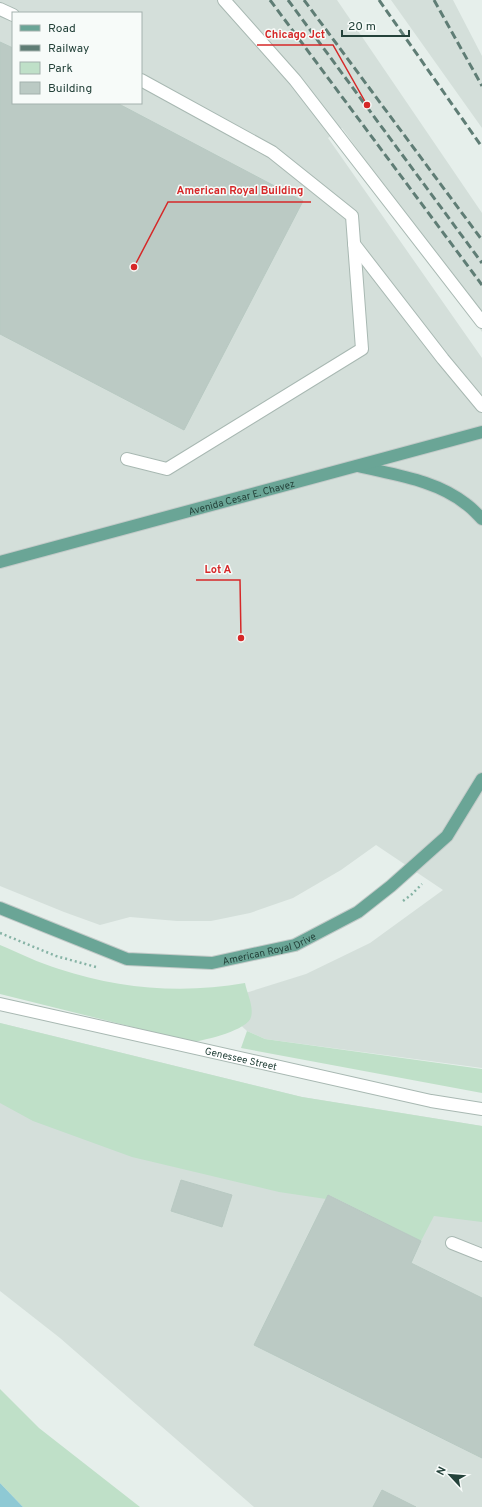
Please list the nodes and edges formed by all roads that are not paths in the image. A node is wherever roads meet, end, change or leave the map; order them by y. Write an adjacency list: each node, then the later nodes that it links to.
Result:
1 (224, 0): 6 (street)
2 (0, 9): 3 (street)
3 (12, 15)
4 (142, 81): 5 (street)
5 (354, 244): 7 (street); 9 (street)
6 (482, 322)
7 (482, 406)
8 (482, 432): 10 (main road, Avenida Cesar E. Chavez)
9 (127, 459)
10 (357, 466): 11 (main road); 12 (main road, Avenida Cesar E. Chavez)
11 (482, 519)
12 (0, 562)
13 (482, 779): 14 (main road, American Royal Drive)
14 (0, 908)
15 (0, 1004): 16 (street, Genessee Street)
16 (482, 1109)
17 (452, 1243): 18 (street)
18 (482, 1254)

